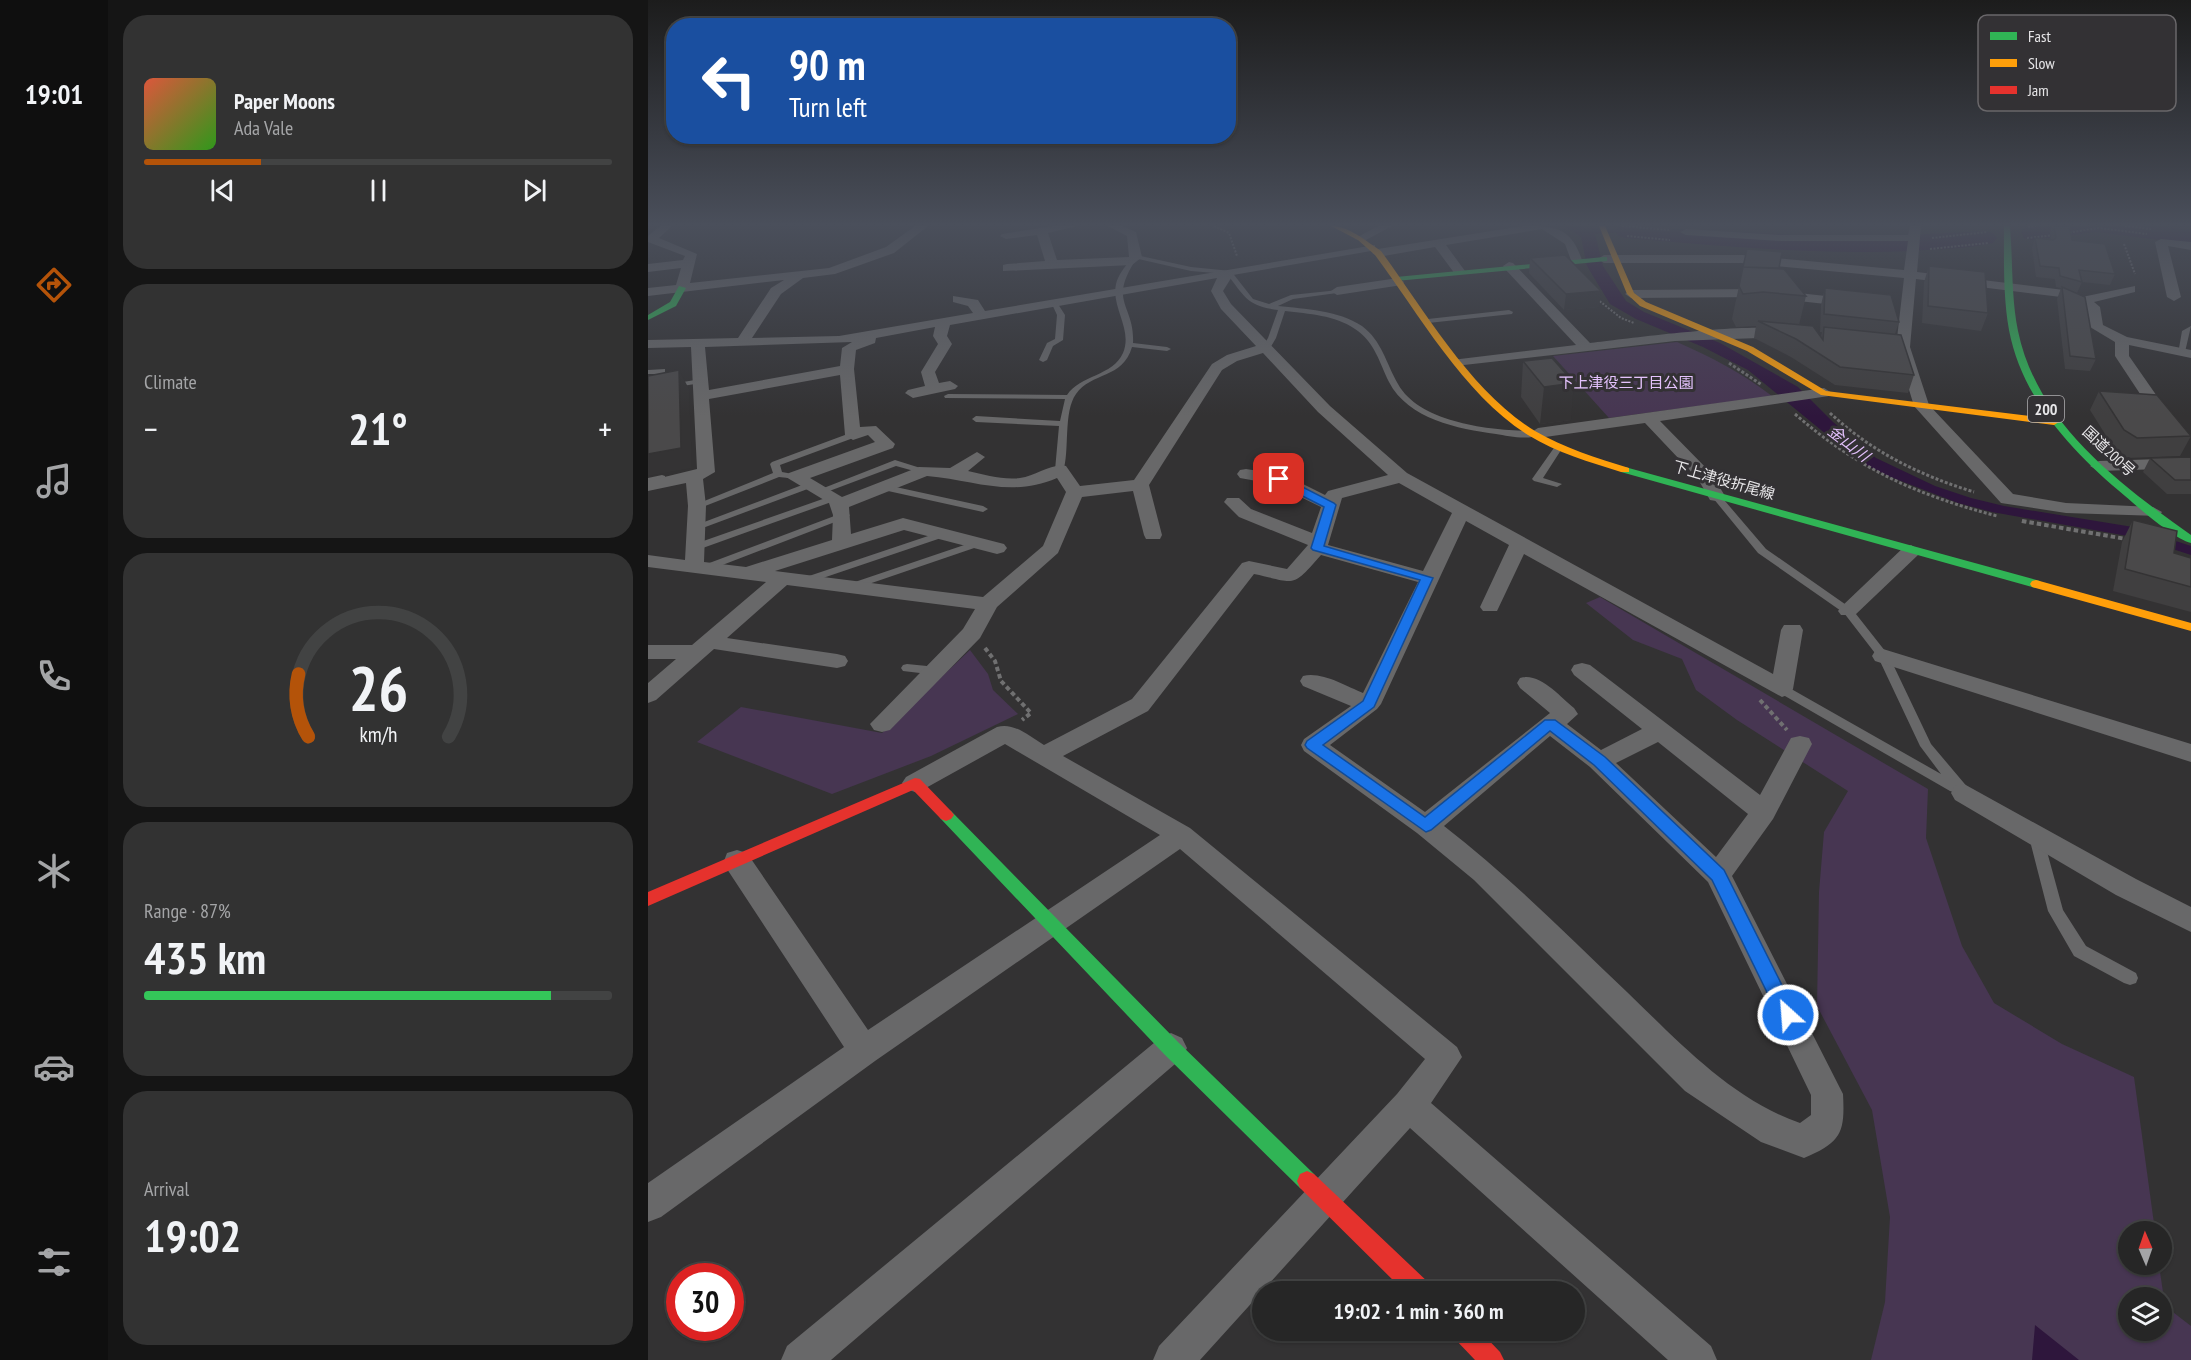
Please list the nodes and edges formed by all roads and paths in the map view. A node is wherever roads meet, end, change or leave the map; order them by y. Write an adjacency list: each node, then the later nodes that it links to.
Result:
1 (665, 289): 18 (street)
2 (682, 289): 30 (main road)
3 (778, 289): 39 (street)
4 (1122, 289): 17 (street)
5 (1218, 289): 43 (street)
6 (1246, 289): 26 (lane)
7 (1345, 289): 19 (street)
8 (1404, 289): 32 (main road, 下上津役折尾線)
9 (1531, 289): 44 (street)
10 (1590, 289): 37 (path)
11 (1628, 289): 20 (main road)
12 (1905, 289): 59 (street)
13 (2012, 289): 63 (main road, 国道200号 / 200)
14 (2030, 289): 23 (street)
15 (2128, 289): 23 (street)
16 (2172, 289): 21 (street)
17 (1119, 290): 24 (street); 42 (lane)
18 (648, 291)
19 (1337, 291): 26 (lane)
20 (1631, 294): 25 (street); 35 (main road)
21 (2174, 297)
22 (958, 299): 29 (street)
23 (2084, 301): 38 (street)
24 (1054, 302): 29 (street); 47 (lane)
25 (1872, 305)
26 (1269, 307): 27 (lane)
27 (1282, 309): 43 (lane); 65 (lane)
28 (1509, 312): 32 (lane)
29 (981, 315): 31 (street)
30 (648, 318)
31 (944, 321): 34 (street); 53 (street)
32 (1428, 321): 49 (main road, 下上津役折尾線)
33 (2191, 328): 46 (lane)
34 (878, 334): 39 (street); 50 (street)
35 (1710, 334): 36 (street); 37 (street); 56 (main road)
36 (1800, 335)
37 (1673, 337): 44 (street)
38 (2122, 339): 46 (street); 60 (street)
39 (742, 342): 40 (street)
40 (698, 343): 41 (street); 52 (street)
41 (648, 344)
42 (1130, 345): 45 (lane); 57 (lane)
43 (1266, 348): 76 (street); 80 (street)
44 (1587, 348): 49 (street)
45 (1167, 349)
46 (2186, 353)
47 (1043, 360)
48 (1727, 361): 58 (path)
49 (1460, 363): 65 (main road, 下上津役折尾線)
50 (847, 369): 52 (street); 66 (street)
51 (648, 372): 52 (lane)
52 (701, 388): 75 (street)
53 (933, 388): 54 (street); 55 (street)
54 (949, 391): 57 (lane)
55 (914, 393)
56 (1816, 394): 58 (street); 59 (main road); 85 (path)
57 (1069, 397): 64 (lane)
58 (1781, 400): 61 (street); 92 (path)
59 (1922, 406): 63 (main road); 85 (street)
60 (2160, 412)
61 (1649, 418): 65 (street); 84 (street)
62 (976, 419): 64 (lane)
63 (2054, 422): 70 (main road, 国道200号 / 200)
64 (1065, 424): 71 (lane)
65 (1538, 433): 67 (main road, 下上津役折尾線)
66 (853, 435): 82 (street); 82 (lane)
67 (1559, 447): 79 (lane); 84 (main road, 下上津役折尾線)
68 (977, 457): 73 (street)
69 (2191, 463): 70 (street)
70 (2099, 466): 91 (main road, 国道200号 / 200)
71 (1060, 470): 73 (street); 83 (street)
72 (925, 471): 73 (street); 81 (street); 82 (lane)
73 (954, 473)
74 (1246, 474): 87 (street)
75 (694, 476): 78 (street); 88 (street)
76 (1401, 477): 87 (street); 90 (street)
77 (648, 481): 78 (lane)
78 (655, 482)
79 (1557, 484)
80 (1140, 485): 83 (street); 96 (street)
81 (882, 487): 82 (street); 89 (lane)
82 (817, 492): 88 (lane); 94 (lane); 99 (street); 104 (lane); 104 (lane)
83 (1075, 492): 111 (street)
84 (1716, 496): 103 (main road, 下上津役折尾線); 113 (lane)
85 (2007, 499): 91 (street)
86 (1233, 502): 101 (street)
87 (1330, 505): 101 (street)
88 (697, 506): 94 (street)
89 (982, 509)
90 (1462, 511): 100 (street); 108 (street)
91 (2153, 512): 97 (main road, 国道200号 / 200)
92 (2003, 517)
93 (2014, 520): 98 (path)
94 (696, 527): 104 (street)
95 (944, 534): 99 (street); 102 (street); 109 (lane)
96 (1154, 535)
97 (2188, 538)
98 (2131, 540)
99 (841, 542): 106 (street)
100 (1520, 542): 112 (street); 126 (street)
101 (1317, 545): 108 (street); 135 (street)
102 (988, 546): 110 (lane)
103 (1911, 551): 113 (street); 114 (main road, 下上津役折尾線)
104 (699, 560): 105 (street); 106 (street)
105 (648, 561)
106 (748, 573): 107 (street)
107 (783, 578): 109 (street); 116 (street)
108 (1427, 578): 128 (street)
109 (810, 579): 110 (street)
110 (854, 586): 111 (street)
111 (988, 604): 123 (street)
112 (1490, 607)
113 (1848, 611): 118 (lane)
114 (2191, 627)
115 (1792, 630): 126 (street)
116 (704, 647): 117 (street); 120 (street); 127 (street)
117 (648, 652)
118 (1883, 656): 134 (street); 138 (lane)
119 (994, 661): 132 (path)
120 (837, 662)
121 (907, 668): 123 (lane)
122 (1582, 670): 131 (street)
123 (937, 671): 130 (street)
124 (1311, 681): 128 (street)
125 (1528, 683): 129 (street)
126 (1782, 689): 138 (lane)
127 (648, 695)
128 (1369, 704): 140 (street)
129 (1550, 723): 136 (street); 140 (street)
130 (882, 724)
131 (1661, 730): 136 (street); 139 (street)
132 (1005, 733): 135 (street); 137 (street)
133 (1800, 744): 139 (street)
134 (2191, 753)
135 (1044, 755): 141 (street)
136 (1599, 761): 144 (street)
137 (915, 783): 143 (main road); 147 (main road)
138 (1964, 793): 142 (street)
139 (1764, 812): 144 (street)
140 (1426, 826): 144 (street)
141 (1181, 834): 147 (street); 151 (street)
142 (2036, 835): 146 (street); 148 (lane)
143 (738, 861): 145 (main road); 150 (street)
144 (1718, 875)
145 (648, 899)
146 (2191, 920)
147 (1049, 924): 149 (main road); 150 (street)
148 (2130, 978)
149 (1171, 1048): 152 (main road); 156 (street)
150 (864, 1051): 153 (street)
151 (1409, 1106): 152 (street); 159 (street)
152 (1326, 1196): 154 (main road); 157 (street)
153 (648, 1204)
154 (1411, 1281)
155 (1473, 1341): 158 (main road)
156 (801, 1360)
157 (1173, 1360)
158 (1492, 1360)
159 (1697, 1360)

